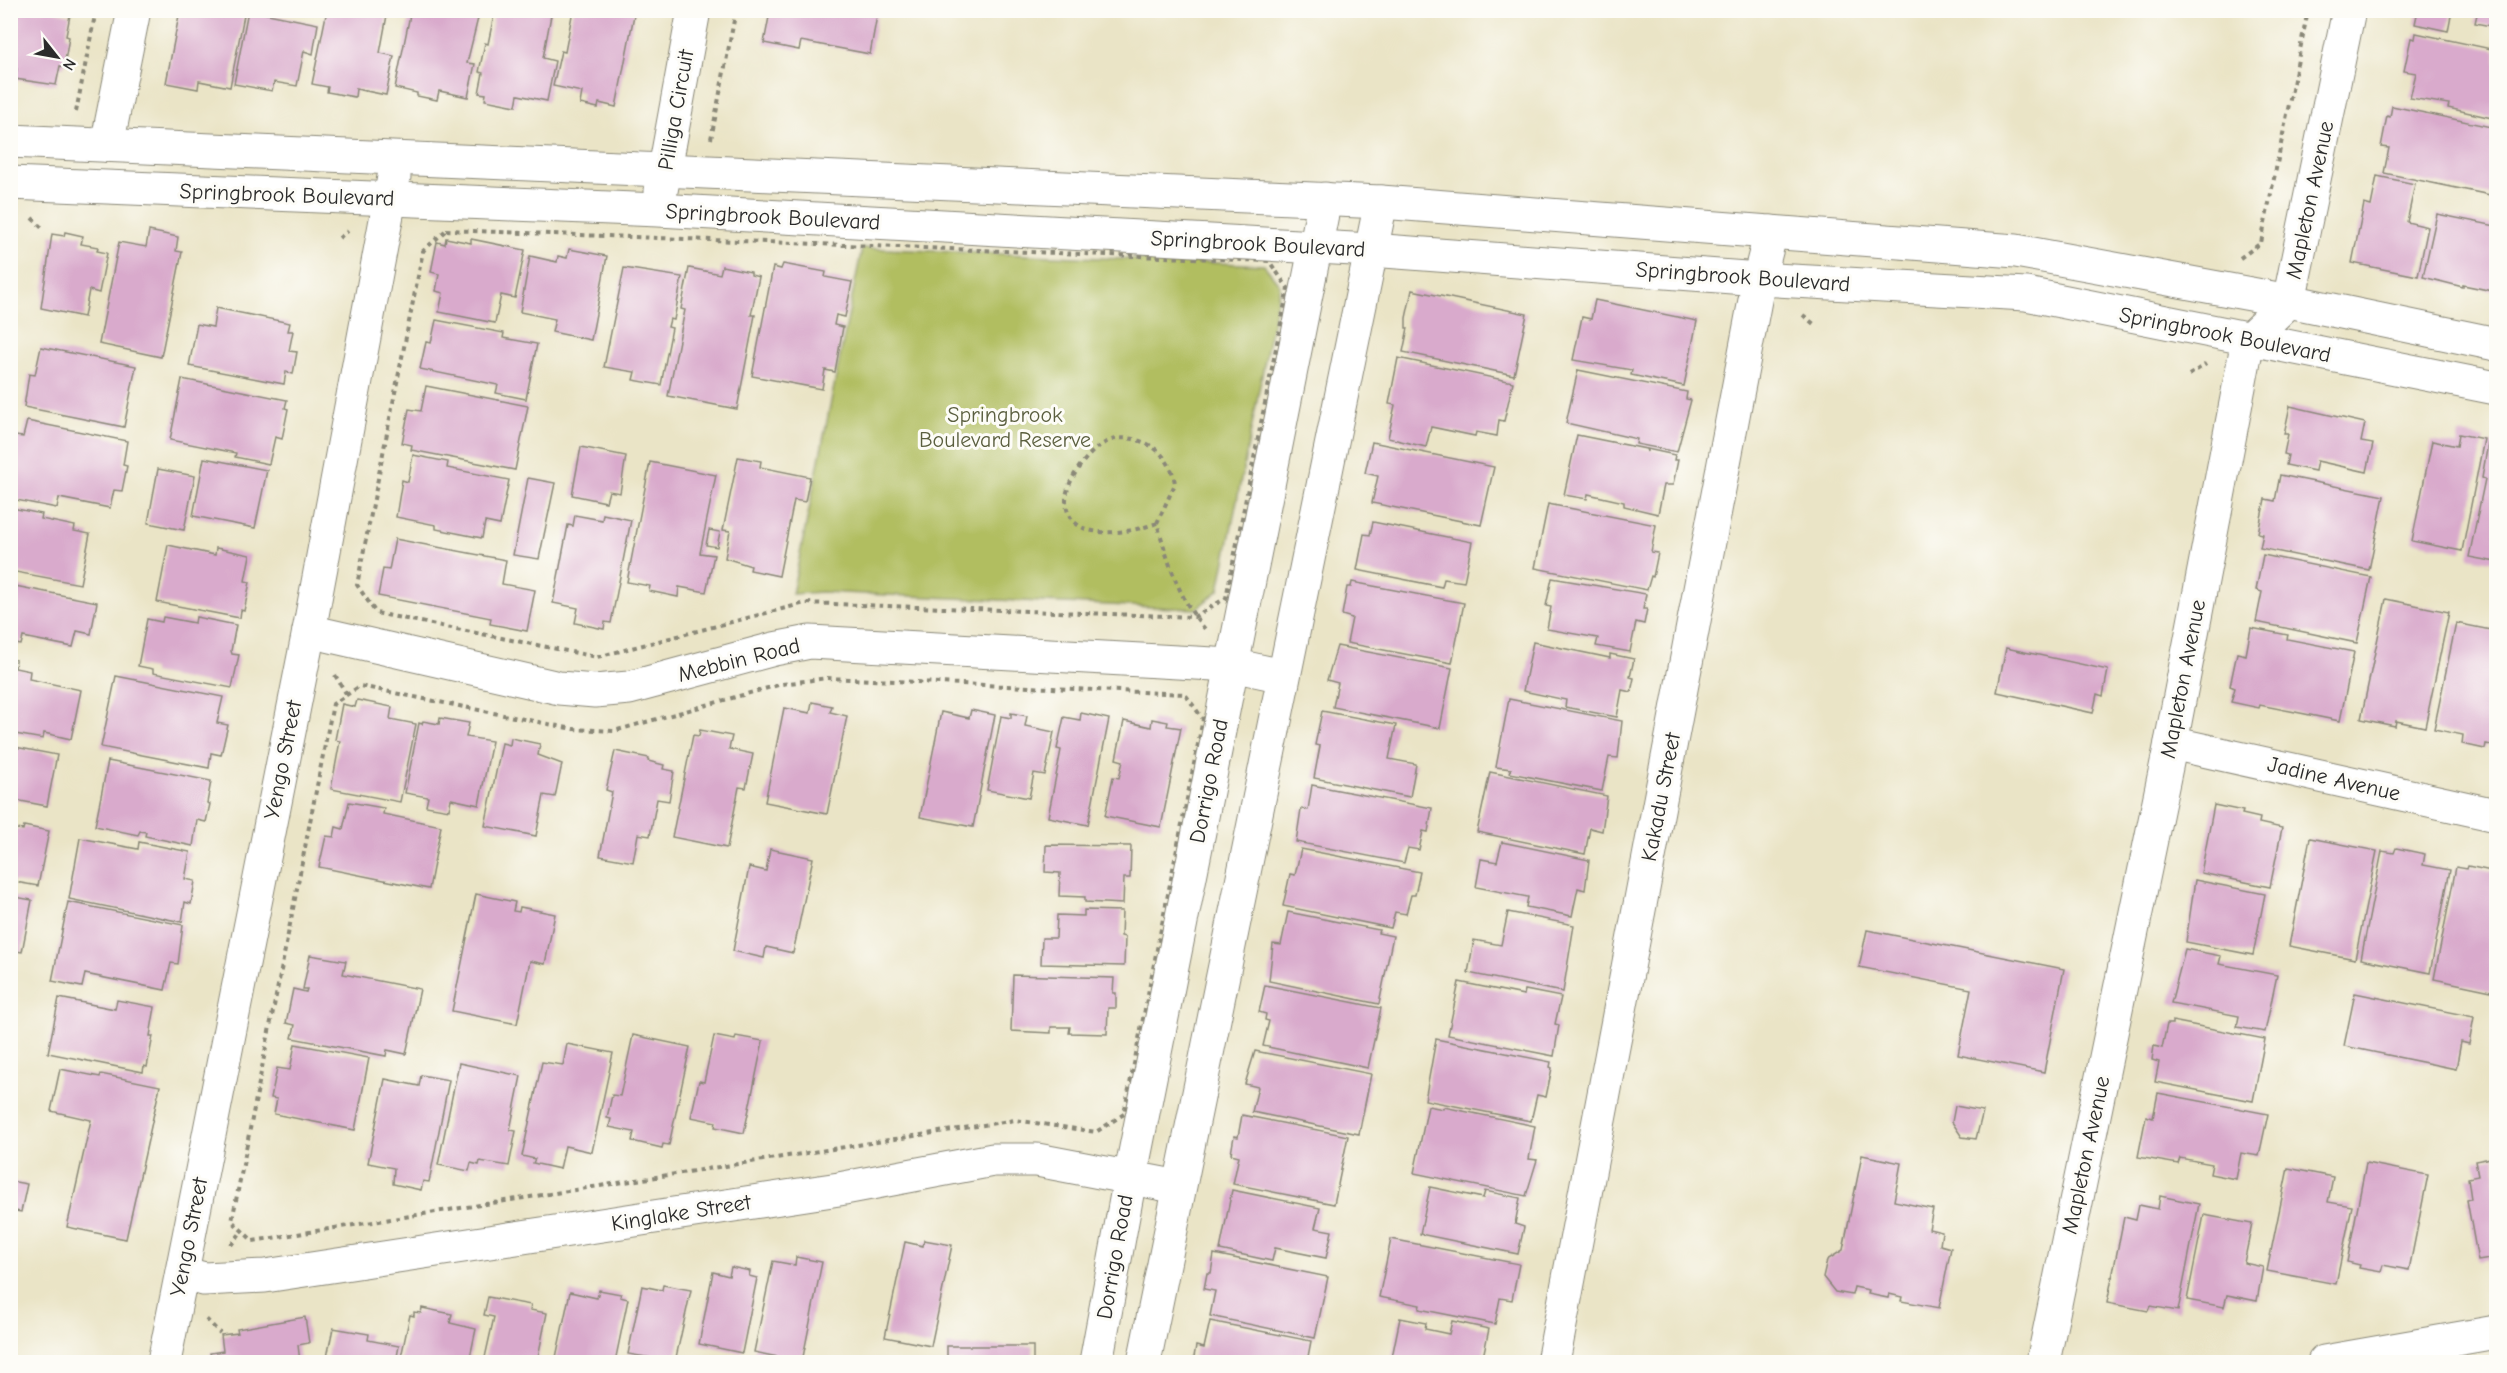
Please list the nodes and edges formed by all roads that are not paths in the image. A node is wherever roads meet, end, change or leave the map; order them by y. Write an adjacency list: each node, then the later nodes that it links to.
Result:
1 (134, 10): 5 (street)
2 (694, 10): 7 (street, Pilliga Circuit)
3 (2349, 10): 17 (street, Mapleton Avenue)
4 (10, 141): 5 (street, Springbrook Boulevard)
5 (107, 145): 6 (street, Springbrook Boulevard)
6 (398, 158): 7 (street, Springbrook Boulevard); 9 (street, Yengo Street)
7 (665, 169): 10 (street, Springbrook Boulevard); 12 (street, Pilliga Circuit)
8 (10, 183): 9 (street, Springbrook Boulevard)
9 (390, 199): 12 (street, Springbrook Boulevard); 21 (street, Yengo Street)
10 (1325, 199): 11 (street, Springbrook Boulevard); 14 (street, Dorrigo Road)
11 (1381, 202): 13 (street, Springbrook Boulevard); 15 (street)
12 (658, 210): 14 (street, Springbrook Boulevard)
13 (1771, 232): 16 (street, Kakadu Street); 17 (street, Springbrook Boulevard)
14 (1316, 247): 15 (street, Springbrook Boulevard); 22 (street, Dorrigo Road)
15 (1371, 250): 16 (street, Springbrook Boulevard); 23 (street)
16 (1759, 279): 18 (street, Springbrook Boulevard); 34 (street, Kakadu Street)
17 (2289, 301): 18 (street, Mapleton Avenue); 19 (street, Springbrook Boulevard)
18 (2248, 340): 20 (street, Springbrook Boulevard); 24 (street, Mapleton Avenue)
19 (2496, 344)
20 (2496, 388)
21 (309, 631): 22 (street, Mebbin Road); 28 (street, Yengo Street)
22 (1232, 665): 23 (street, Mebbin Road); 26 (street, Dorrigo Road)
23 (1283, 676): 27 (street)
24 (2171, 743): 25 (street, Jadine Avenue); 35 (street, Mapleton Avenue)
25 (2496, 815)
26 (1130, 1178): 27 (street, Kinglake Street); 28 (street, Kinglake Street); 32 (street, Dorrigo Road)
27 (1179, 1187): 33 (street)
28 (182, 1274): 31 (street, Yengo Street)
29 (2496, 1332): 30 (street)
30 (2338, 1361)
31 (164, 1362)
32 (1096, 1362)
33 (1144, 1362)
34 (1553, 1362)
35 (2043, 1362)

